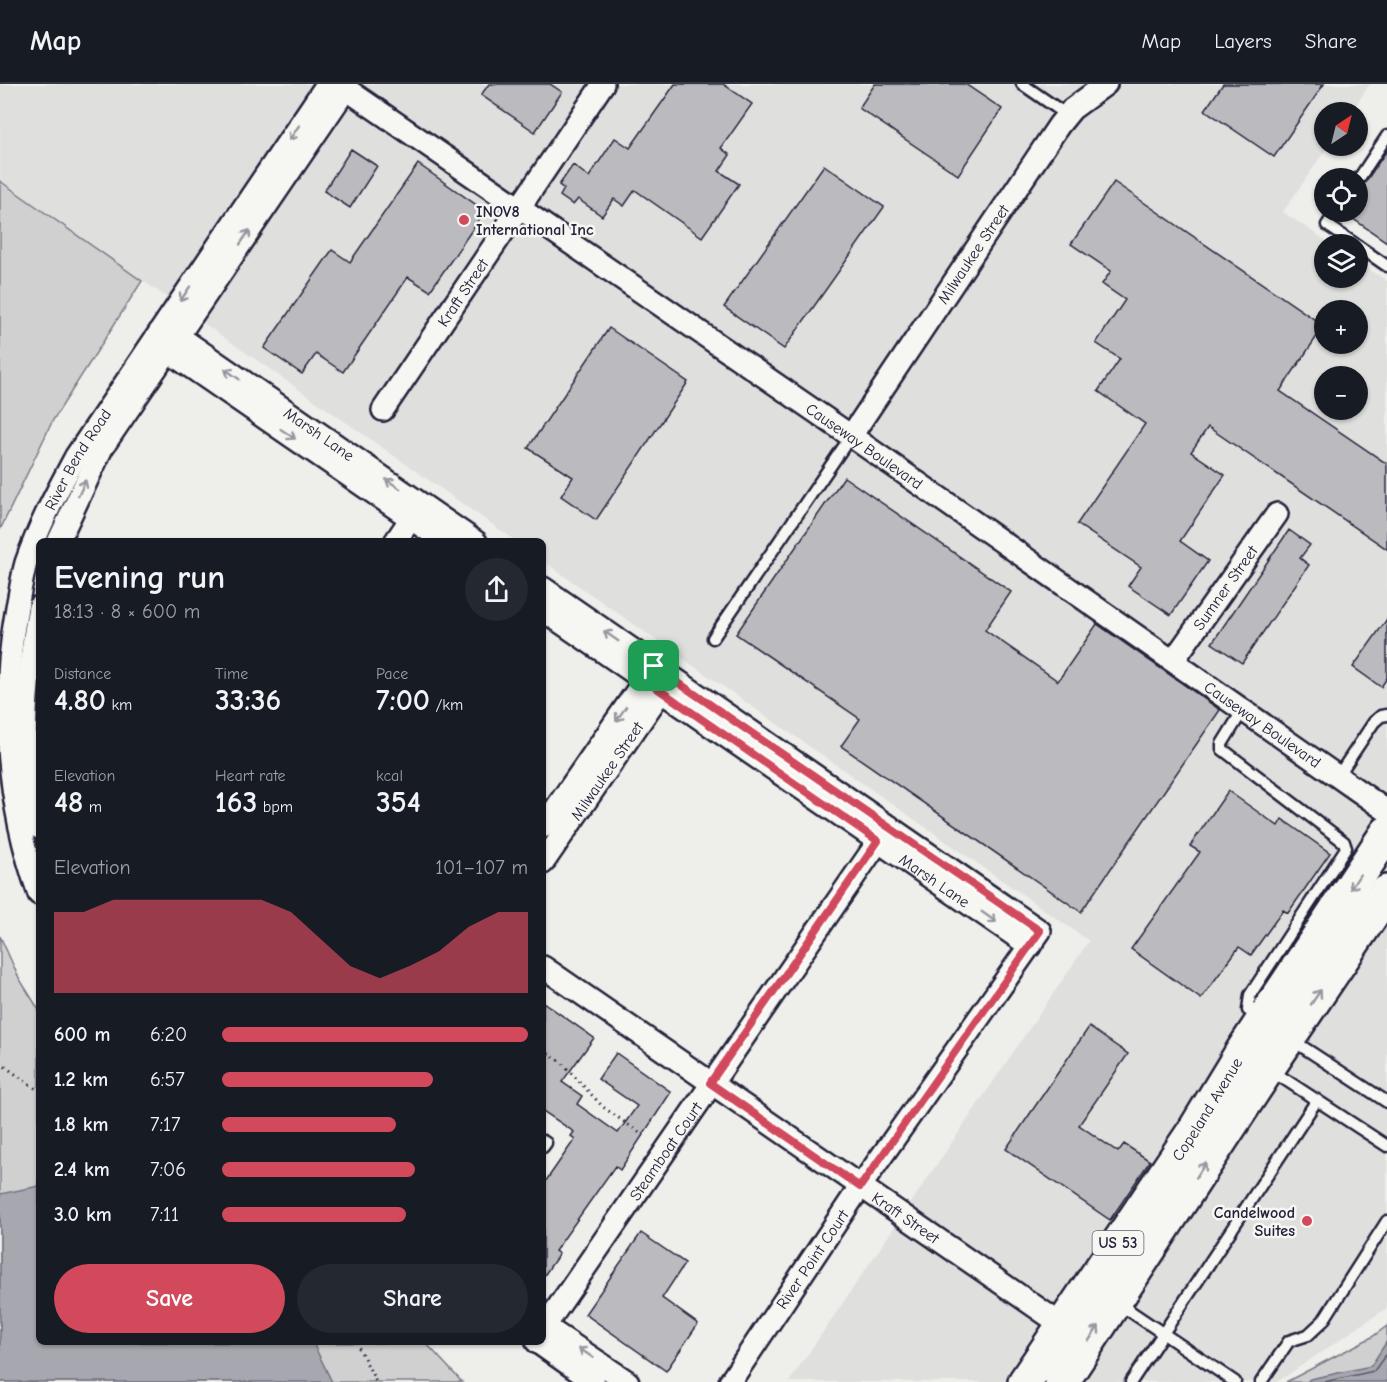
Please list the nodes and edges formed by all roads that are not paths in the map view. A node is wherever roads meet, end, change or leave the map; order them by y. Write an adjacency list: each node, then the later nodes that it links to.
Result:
1 (603, 84): 8 (street, Kraft Street)
2 (1022, 84): 5 (lane)
3 (1106, 84): 5 (street, Milwaukee Street)
4 (341, 85): 8 (street, Causeway Boulevard); 13 (street, River Bend Road)
5 (1067, 115): 15 (street, Milwaukee Street)
6 (1387, 136): 7 (lane)
7 (1366, 168)
8 (520, 208): 14 (street, Kraft Street); 15 (street, Causeway Boulevard)
9 (1329, 222): 10 (lane)
10 (1340, 234)
11 (1368, 253): 12 (lane)
12 (1387, 266)
13 (166, 339): 16 (street, Marsh Lane); 18 (street, River Bend Road); 19 (street, River Bend Road, one-way to 13)
14 (383, 410)
15 (851, 436): 27 (lane); 28 (street, Causeway Boulevard)
16 (416, 511): 20 (street); 21 (street, Marsh Lane); 22 (street, Marsh Lane)
17 (1277, 514): 28 (street, Sumner Street)
18 (37, 538)
19 (60, 538)
20 (397, 538)
21 (441, 538)
22 (468, 538)
23 (36, 540): 32 (street, River Bend Road)
24 (546, 590): 29 (street, Marsh Lane, one-way to 24)
25 (546, 612): 29 (street, Marsh Lane)
26 (36, 627): 32 (street, River Bend Road)
27 (713, 638)
28 (1173, 661): 30 (street, Causeway Boulevard)
29 (658, 679): 35 (street, Milwaukee Street, one-way to 35); 37 (street, Marsh Lane); 40 (street, Milwaukee Street)
30 (1244, 710): 33 (street, Causeway Boulevard); 44 (lane)
31 (1387, 715): 33 (lane)
32 (25, 764): 36 (street, River Bend Road)
33 (1338, 777): 34 (street, Causeway Boulevard)
34 (1387, 811)
35 (546, 823)
36 (34, 826): 39 (street, River Bend Road)
37 (883, 833): 42 (street, Marsh Lane); 46 (street, Steamboat Court)
38 (1387, 833): 44 (highway, Copeland Avenue / US 53, one-way to 44)
39 (36, 853)
40 (546, 857)
41 (1387, 892): 44 (highway, Copeland Avenue / US 53, one-way to 41)
42 (1035, 938): 51 (street, River Point Court)
43 (546, 969): 46 (street, Kraft Street)
44 (1276, 1029): 45 (highway, Copeland Avenue / US 53); 48 (lane)
45 (1255, 1060): 47 (lane); 50 (highway, Copeland Avenue / US 53); 53 (highway, Copeland Avenue / US 53, one-way to 45)
46 (710, 1083): 51 (street, Kraft Street); 54 (street, Steamboat Court)
47 (1317, 1100): 49 (lane); 58 (lane)
48 (1387, 1102)
49 (1387, 1146)
50 (1158, 1185): 53 (highway); 55 (highway, Copeland Avenue / US 53)
51 (860, 1187): 55 (street, Kraft Street); 61 (street, River Point Court)
52 (1387, 1221): 66 (lane)
53 (1116, 1301): 58 (lane); 63 (highway, Copeland Avenue / US 53, one-way to 53)
54 (546, 1325)
55 (1062, 1325): 62 (highway, Copeland Avenue / US 53)
56 (546, 1333): 60 (street, one-way to 56)
57 (546, 1335): 59 (street)
58 (1162, 1335): 64 (lane); 65 (lane)
59 (594, 1382)
60 (628, 1382)
61 (730, 1382)
62 (1025, 1382)
63 (1062, 1382)
64 (1131, 1382)
65 (1235, 1382)
66 (1261, 1382)

